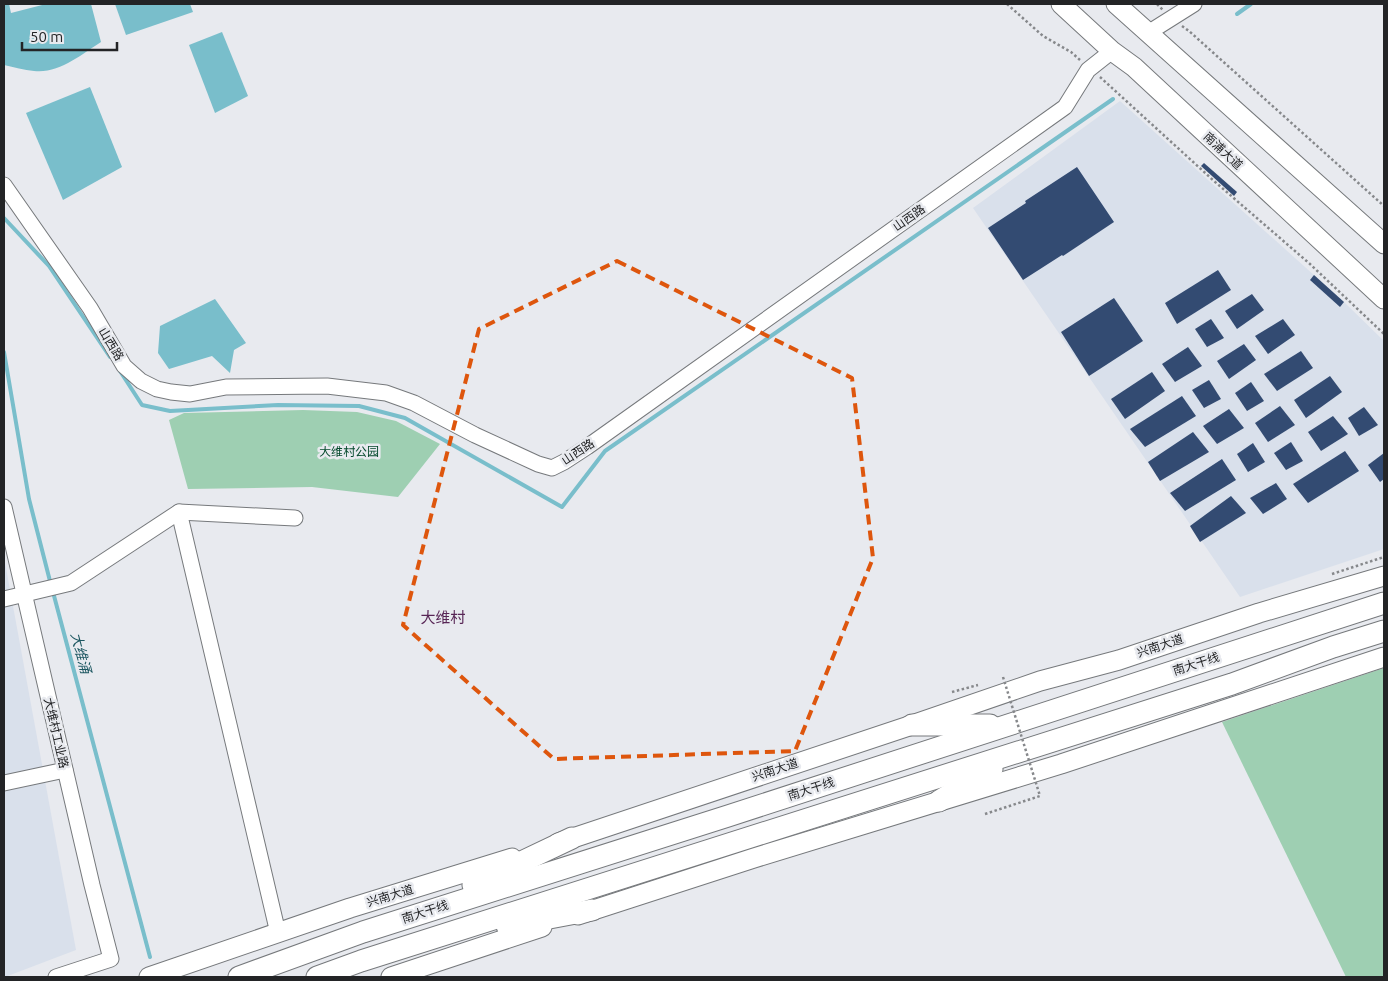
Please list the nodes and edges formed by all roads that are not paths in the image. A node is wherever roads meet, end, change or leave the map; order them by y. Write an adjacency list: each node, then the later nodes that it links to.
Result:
1 (1061, 4): 5 (main road, 南浦大道)
2 (1116, 4): 4 (main road)
3 (1194, 4): 4 (street)
4 (1148, 33): 7 (main road)
5 (1112, 51): 6 (street, 山西路); 8 (main road, 南浦大道)
6 (4, 185)
7 (1384, 244)
8 (1384, 299)
9 (4, 507): 13 (street, 大维村工业路)
10 (179, 512): 11 (street); 13 (street); 27 (street)
11 (295, 518)
12 (1384, 576): 19 (main road, 兴南大道)
13 (24, 595): 14 (street); 21 (street, 大维村工业路)
14 (4, 599)
15 (1384, 603): 18 (highway, 南大干线)
16 (1384, 631): 20 (highway)
17 (1384, 657): 23 (main road)
18 (1011, 724): 19 (highway); 26 (highway, 南大干线)
19 (912, 725): 24 (main road, 兴南大道)
20 (1019, 752): 23 (highway); 28 (highway)
21 (65, 770): 22 (street); 30 (street, 大维村工业路)
22 (4, 783)
23 (939, 801): 25 (main road)
24 (572, 838): 26 (highway); 27 (main road, 兴南大道)
25 (592, 910): 28 (highway); 29 (main road)
26 (396, 921): 32 (highway, 南大干线)
27 (278, 933): 31 (main road, 兴南大道)
28 (402, 948): 33 (highway)
29 (398, 976)
30 (56, 977)
31 (149, 977)
32 (239, 977)
33 (317, 977)

